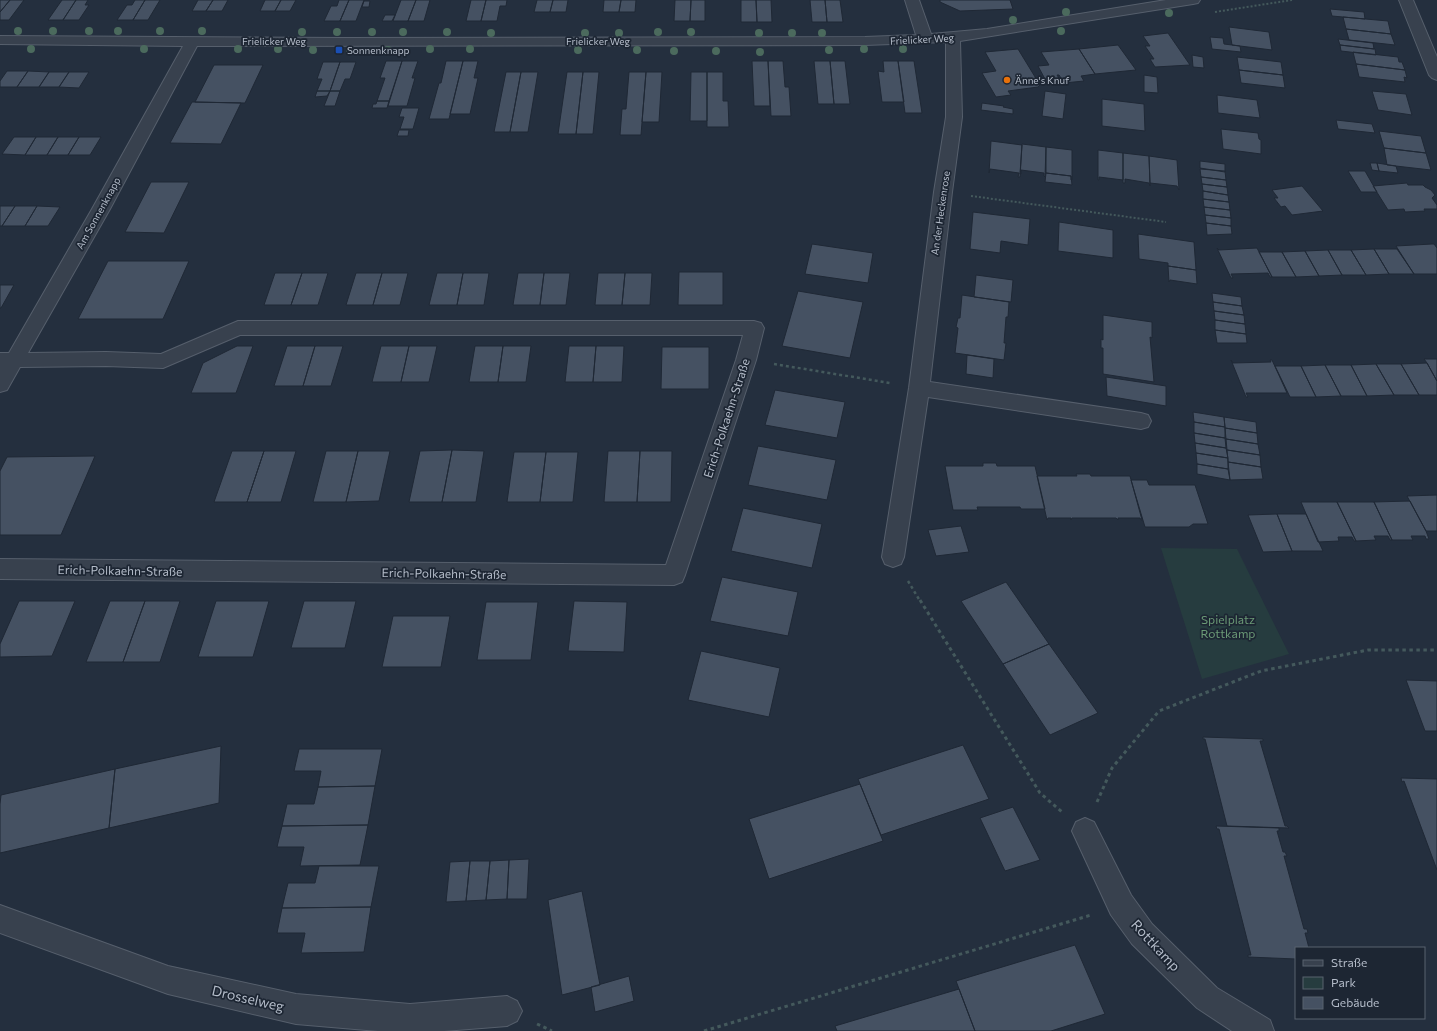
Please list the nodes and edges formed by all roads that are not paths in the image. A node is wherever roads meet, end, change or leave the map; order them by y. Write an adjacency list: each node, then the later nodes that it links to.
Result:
1 (912, 0): 5 (street)
2 (1194, 0): 4 (street, Frielicker Weg)
3 (1406, 0): 8 (street)
4 (953, 38): 5 (street, Frielicker Weg); 11 (street, An der Heckenrose)
5 (925, 39): 7 (street, Frielicker Weg)
6 (0, 40): 7 (street, Frielicker Weg)
7 (193, 40): 9 (street, Am Sonnenknapp)
8 (1437, 75)
9 (7, 360): 10 (street, Am Sonnenknapp); 14 (street, Erich-Polkaehn-Straße)
10 (0, 385)
11 (918, 388): 12 (street); 13 (street, An der Heckenrose)
12 (1141, 421)
13 (893, 557)
14 (0, 569)
15 (1085, 831): 18 (street, Rottkamp)
16 (0, 918): 17 (street, Drosselweg)
17 (507, 1011)
18 (1259, 1031)

